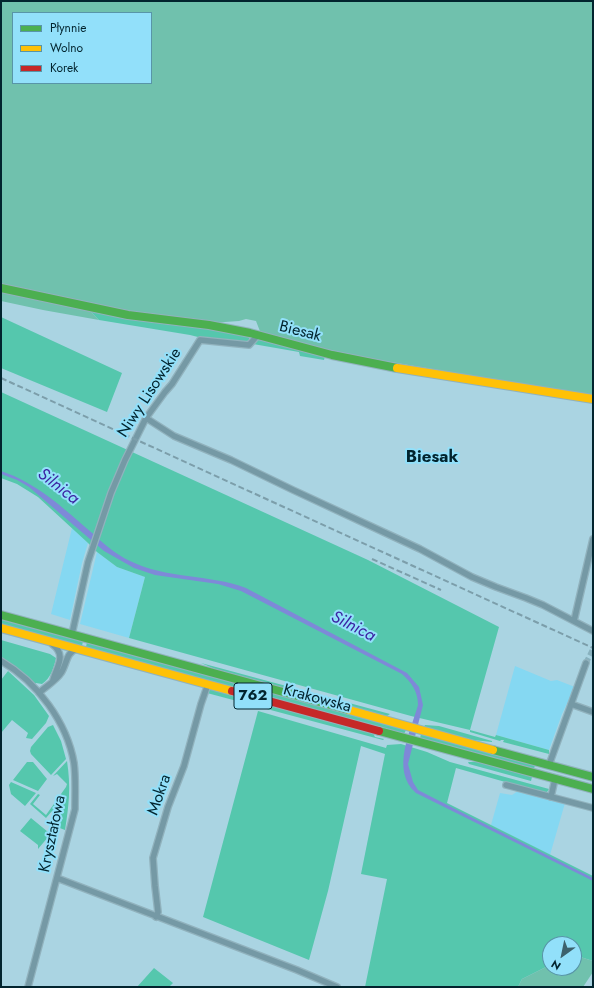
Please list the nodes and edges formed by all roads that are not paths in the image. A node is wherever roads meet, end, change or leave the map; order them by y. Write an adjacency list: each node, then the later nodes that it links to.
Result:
1 (1, 288): 2 (main road, Biesak)
2 (257, 336): 3 (main road, Biesak); 4 (street, Niwy Lisowskie)
3 (593, 399)
4 (146, 418): 7 (street); 10 (street, Niwy Lisowskie)
5 (593, 539): 7 (street)
6 (1, 615): 10 (main road, Krakowska / 762)
7 (574, 621): 9 (street)
8 (1, 628): 11 (main road, Krakowska / 762)
9 (593, 631)
10 (72, 634): 20 (main road, Krakowska / 762)
11 (48, 640): 12 (main road, Krakowska / 762); 15 (street)
12 (77, 648): 15 (street); 16 (main road, Krakowska / 762)
13 (1, 661): 17 (street, Kryształowa)
14 (586, 663): 18 (street)
15 (53, 681): 17 (street)
16 (208, 684): 22 (main road, Krakowska / 762); 28 (street, Mokra)
17 (39, 693): 27 (street, Kryształowa)
18 (571, 704): 19 (street); 20 (street)
19 (593, 712)
20 (549, 764): 21 (main road, Krakowska / 762)
21 (593, 777)
22 (555, 779): 24 (main road, Krakowska / 762); 25 (street)
23 (506, 785): 25 (street)
24 (593, 789)
25 (551, 797): 26 (street)
26 (593, 808)
27 (57, 878): 28 (street); 29 (street, Kryształowa)
28 (156, 917): 30 (street)
29 (28, 987)
30 (337, 987)

